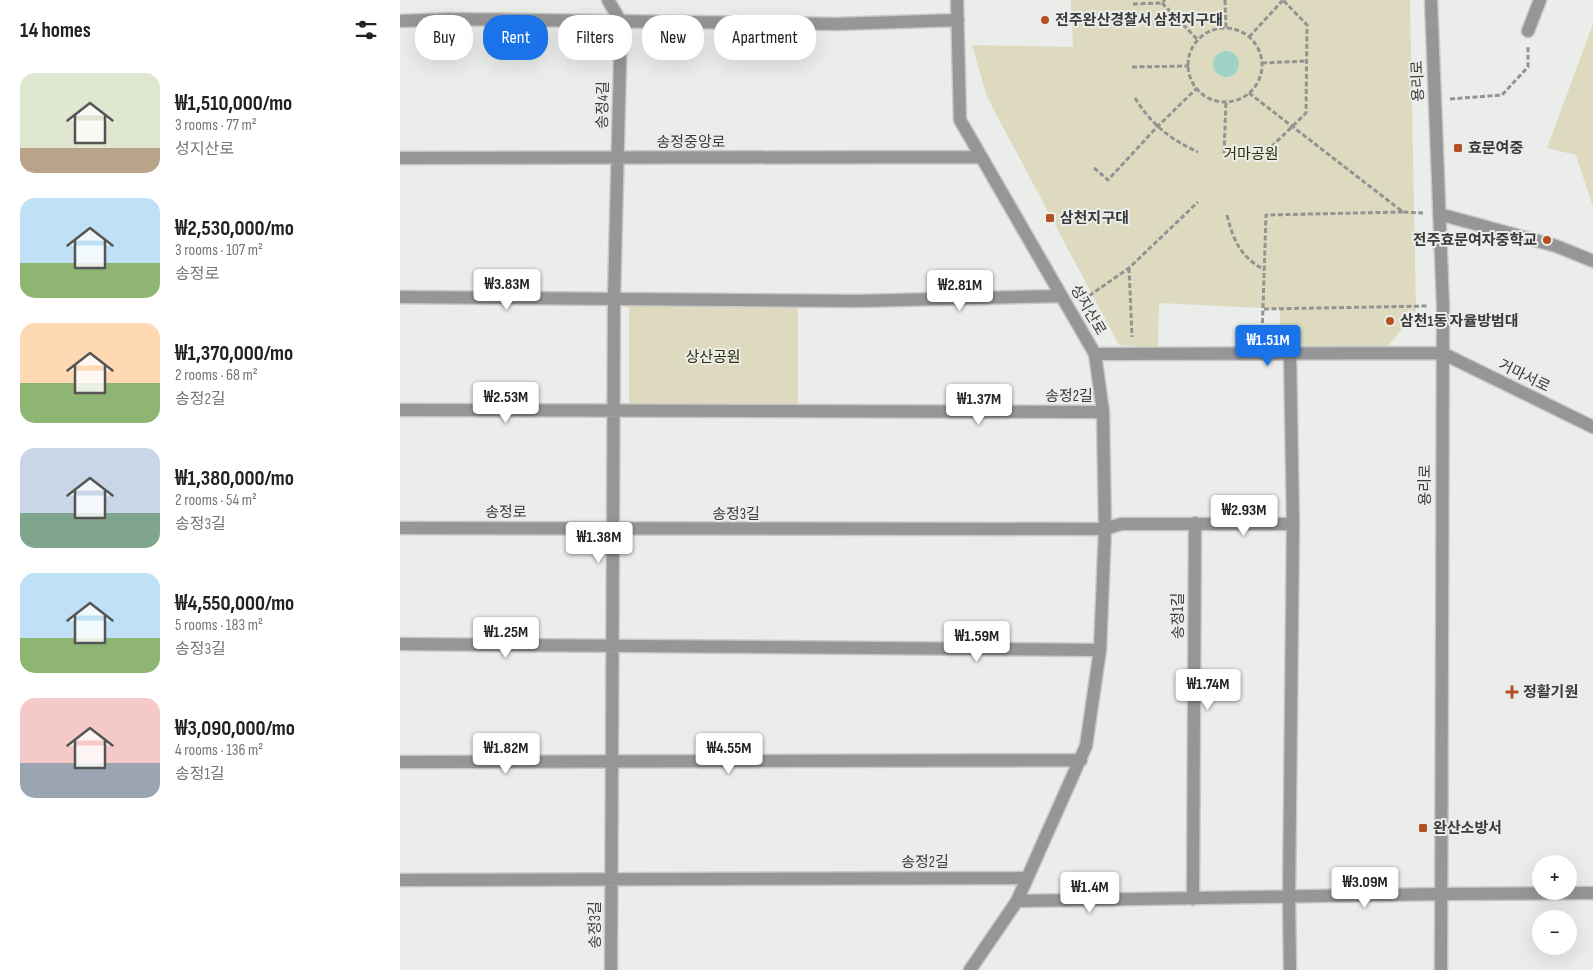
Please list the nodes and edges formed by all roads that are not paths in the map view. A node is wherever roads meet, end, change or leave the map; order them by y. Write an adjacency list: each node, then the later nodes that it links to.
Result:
1 (608, 0): 5 (street)
2 (957, 0): 6 (street, 성지산로)
3 (1432, 0): 15 (street, 용리로)
4 (1540, 0): 10 (street)
5 (618, 15)
6 (958, 20): 9 (street); 12 (street, 성지산로)
7 (400, 21): 8 (street)
8 (558, 21)
9 (632, 22)
10 (1528, 31)
11 (621, 60): 14 (street, 송정4길)
12 (981, 157): 14 (street, 송정중앙로); 17 (street, 성지산로)
13 (400, 158): 14 (street, 송정중앙로)
14 (618, 158): 19 (street, 송정3길)
15 (1439, 214): 16 (street); 20 (street, 용리로)
16 (1593, 261)
17 (1061, 296): 19 (street); 21 (street, 성지산로)
18 (400, 297): 19 (street)
19 (614, 298): 24 (street, 송정3길)
20 (1442, 353): 22 (street, 성지산로); 26 (street, 거마서로); 42 (street, 용리로)
21 (1095, 354): 22 (street, 성지산로); 25 (street, 송정2길)
22 (1290, 354): 28 (street)
23 (400, 410): 24 (street)
24 (613, 411): 25 (street, 송정2길); 30 (street, 송정3길)
25 (1103, 412): 31 (street, 송정2길)
26 (1593, 427)
27 (1194, 523): 28 (street); 31 (street); 44 (street, 송정1길)
28 (1293, 524): 43 (street)
29 (400, 528): 30 (street, 송정로)
30 (613, 529): 31 (street, 송정3길); 33 (street, 송정3길)
31 (1105, 529): 34 (street, 송정2길)
32 (400, 644): 33 (street)
33 (612, 646): 34 (street); 36 (street, 송정3길)
34 (1100, 650): 35 (street, 송정2길)
35 (1081, 760): 36 (street); 38 (street, 송정2길)
36 (612, 761): 37 (street); 39 (street, 송정3길)
37 (400, 762)
38 (1026, 878): 39 (street, 송정2길); 45 (street, 송정2길)
39 (612, 879): 40 (street); 46 (street, 송정3길)
40 (400, 880)
41 (1593, 893): 42 (street)
42 (1442, 894): 43 (street); 49 (street, 용리로)
43 (1289, 896): 44 (street); 48 (street)
44 (1193, 898): 45 (street)
45 (1017, 901): 47 (street, 송정2길)
46 (611, 970)
47 (970, 970)
48 (1290, 970)
49 (1441, 970)

